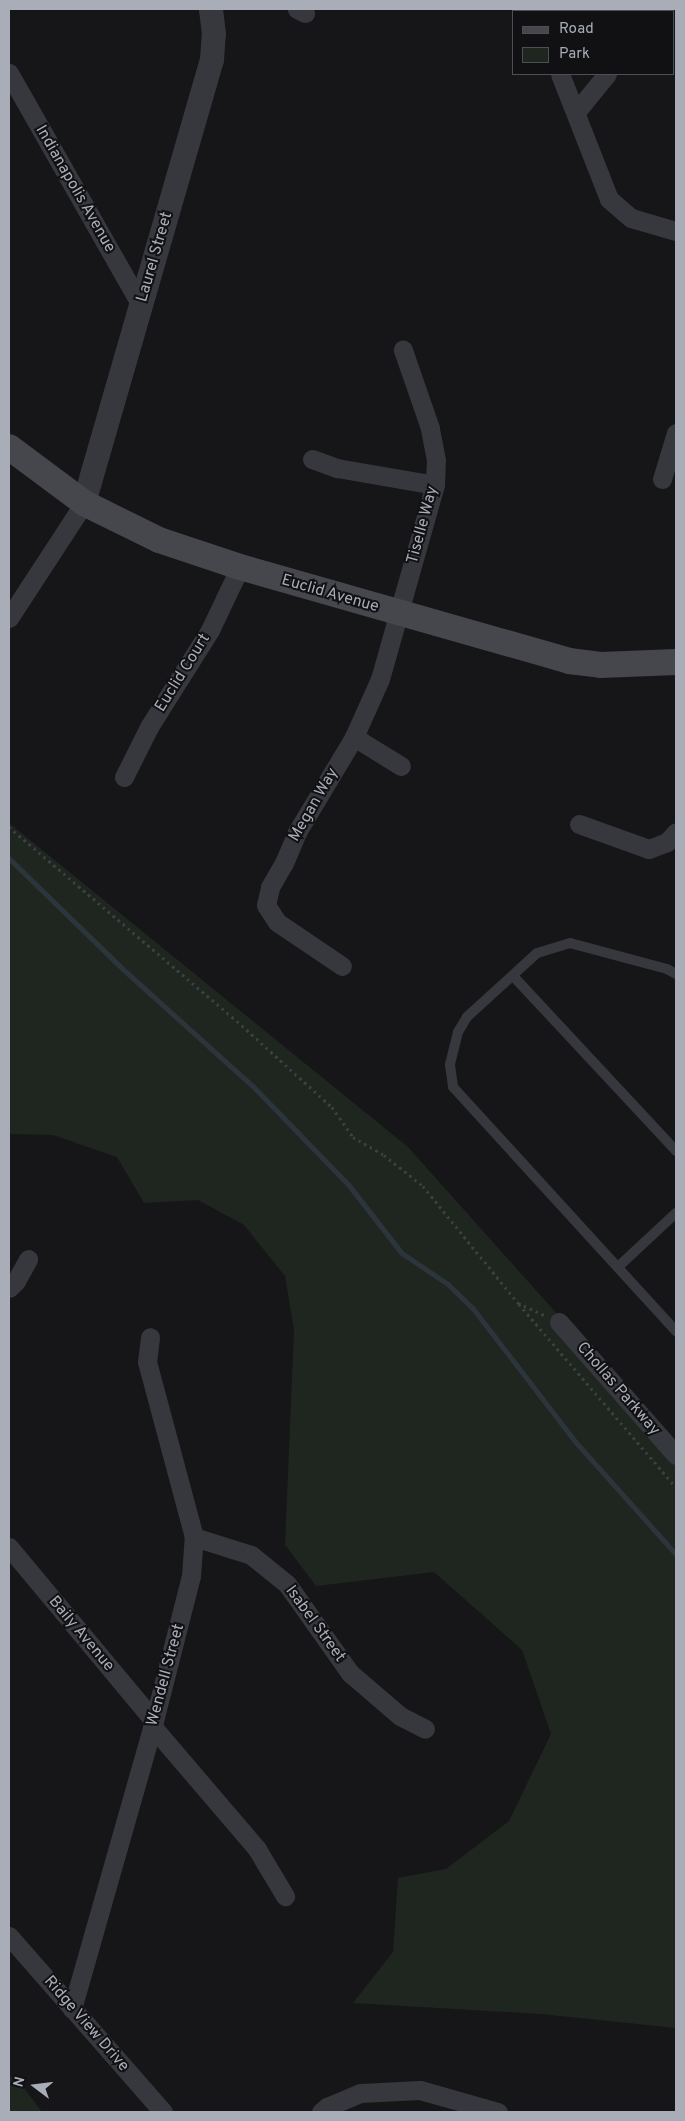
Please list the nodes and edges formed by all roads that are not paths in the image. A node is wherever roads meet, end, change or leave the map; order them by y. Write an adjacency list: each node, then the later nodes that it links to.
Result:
1 (212, 9): 7 (street, Laurel Street)
2 (9, 73): 7 (street, Indianapolis Avenue)
3 (560, 75): 5 (street)
4 (606, 75): 5 (street)
5 (576, 112): 6 (street)
6 (676, 231)
7 (141, 305): 14 (street, Laurel Street)
8 (403, 350): 13 (street, Tiselle Way)
9 (676, 433): 12 (street)
10 (9, 447): 14 (main road, Euclid Avenue)
11 (312, 459): 13 (street)
12 (662, 479)
13 (435, 485): 16 (street, Tiselle Way)
14 (84, 504): 15 (main road, Euclid Avenue); 17 (street)
15 (240, 567): 16 (main road, Euclid Avenue); 21 (street, Euclid Court)
16 (399, 614): 18 (main road, Euclid Avenue); 19 (street, Megan Way)
17 (9, 617)
18 (676, 662)
19 (354, 737): 20 (street); 24 (street, Megan Way)
20 (401, 766)
21 (124, 777)
22 (580, 824): 23 (street)
23 (676, 832)
24 (342, 966)
25 (676, 974): 26 (lane)
26 (514, 976): 27 (lane); 30 (lane)
27 (676, 1151)
28 (676, 1212): 30 (lane)
29 (28, 1259): 31 (street)
30 (618, 1267): 33 (lane)
31 (9, 1288)
32 (559, 1322): 35 (street, Chollas Parkway)
33 (676, 1331)
34 (150, 1338): 36 (street, Wendell Street)
35 (676, 1455)
36 (194, 1537): 38 (street, Wendell Street); 39 (street, Isabel Street)
37 (9, 1547): 38 (street, Baily Avenue)
38 (153, 1724): 40 (street, Baily Avenue); 42 (street, Wendell Street)
39 (425, 1729)
40 (285, 1896)
41 (9, 1936): 42 (street, Ridge View Drive)
42 (72, 2009): 43 (street, Ridge View Drive)
43 (164, 2112)
44 (321, 2112): 45 (street)
45 (498, 2112)

